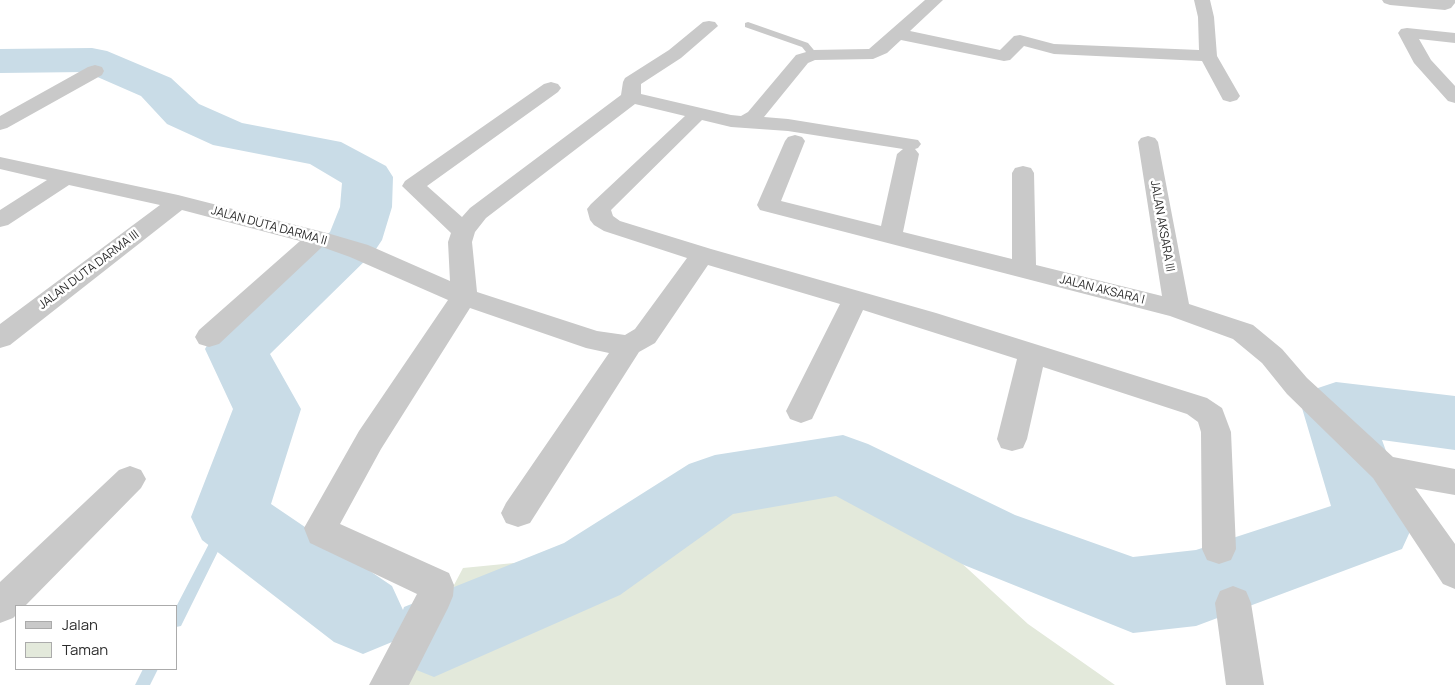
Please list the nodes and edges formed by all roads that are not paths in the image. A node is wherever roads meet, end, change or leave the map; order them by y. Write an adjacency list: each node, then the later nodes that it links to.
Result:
1 (935, 0): 7 (street)
2 (1202, 0): 10 (street)
3 (1390, 0): 4 (street)
4 (1450, 7)
5 (748, 24): 9 (lane)
6 (709, 26): 14 (street)
7 (898, 34): 9 (street); 10 (street)
8 (1455, 38): 15 (street)
9 (814, 55): 17 (street)
10 (1208, 56): 13 (street)
11 (95, 71): 18 (street)
12 (551, 88): 26 (street)
13 (1230, 96)
14 (631, 97): 17 (street); 26 (street)
15 (1455, 97)
16 (692, 120): 29 (street)
17 (745, 122): 27 (street)
18 (0, 124)
19 (795, 141): 27 (street, JALAN AKSARA I)
20 (1148, 142): 33 (street, JALAN AKSARA III)
21 (0, 163): 23 (street, JALAN DUTA DARMA II)
22 (1024, 173): 30 (street)
23 (66, 178): 24 (street, JALAN DUTA DARMA II); 25 (street)
24 (178, 202): 28 (street, JALAN DUTA DARMA II); 35 (street, JALAN DUTA DARMA III)
25 (0, 220)
26 (463, 231): 31 (street)
27 (890, 237): 30 (street, JALAN AKSARA I)
28 (318, 238): 31 (street, JALAN DUTA DARMA II); 34 (street)
29 (702, 255): 32 (street); 36 (street)
30 (1024, 271): 33 (street, JALAN AKSARA I)
31 (464, 297): 36 (street, JALAN DUTA DARMA II); 48 (street)
32 (855, 299): 37 (street); 38 (street)
33 (1177, 309): 40 (street, JALAN AKSARA I)
34 (209, 337)
35 (0, 338)
36 (629, 345): 43 (street)
37 (1032, 353): 39 (street); 44 (street)
38 (801, 411)
39 (1012, 439)
40 (1372, 459): 42 (street); 45 (street, JALAN AKSARA I)
41 (130, 478): 47 (street)
42 (1455, 482)
43 (518, 513)
44 (1219, 549)
45 (1455, 574)
46 (1233, 603): 49 (street)
47 (0, 606)
48 (388, 685)
49 (1245, 685)

